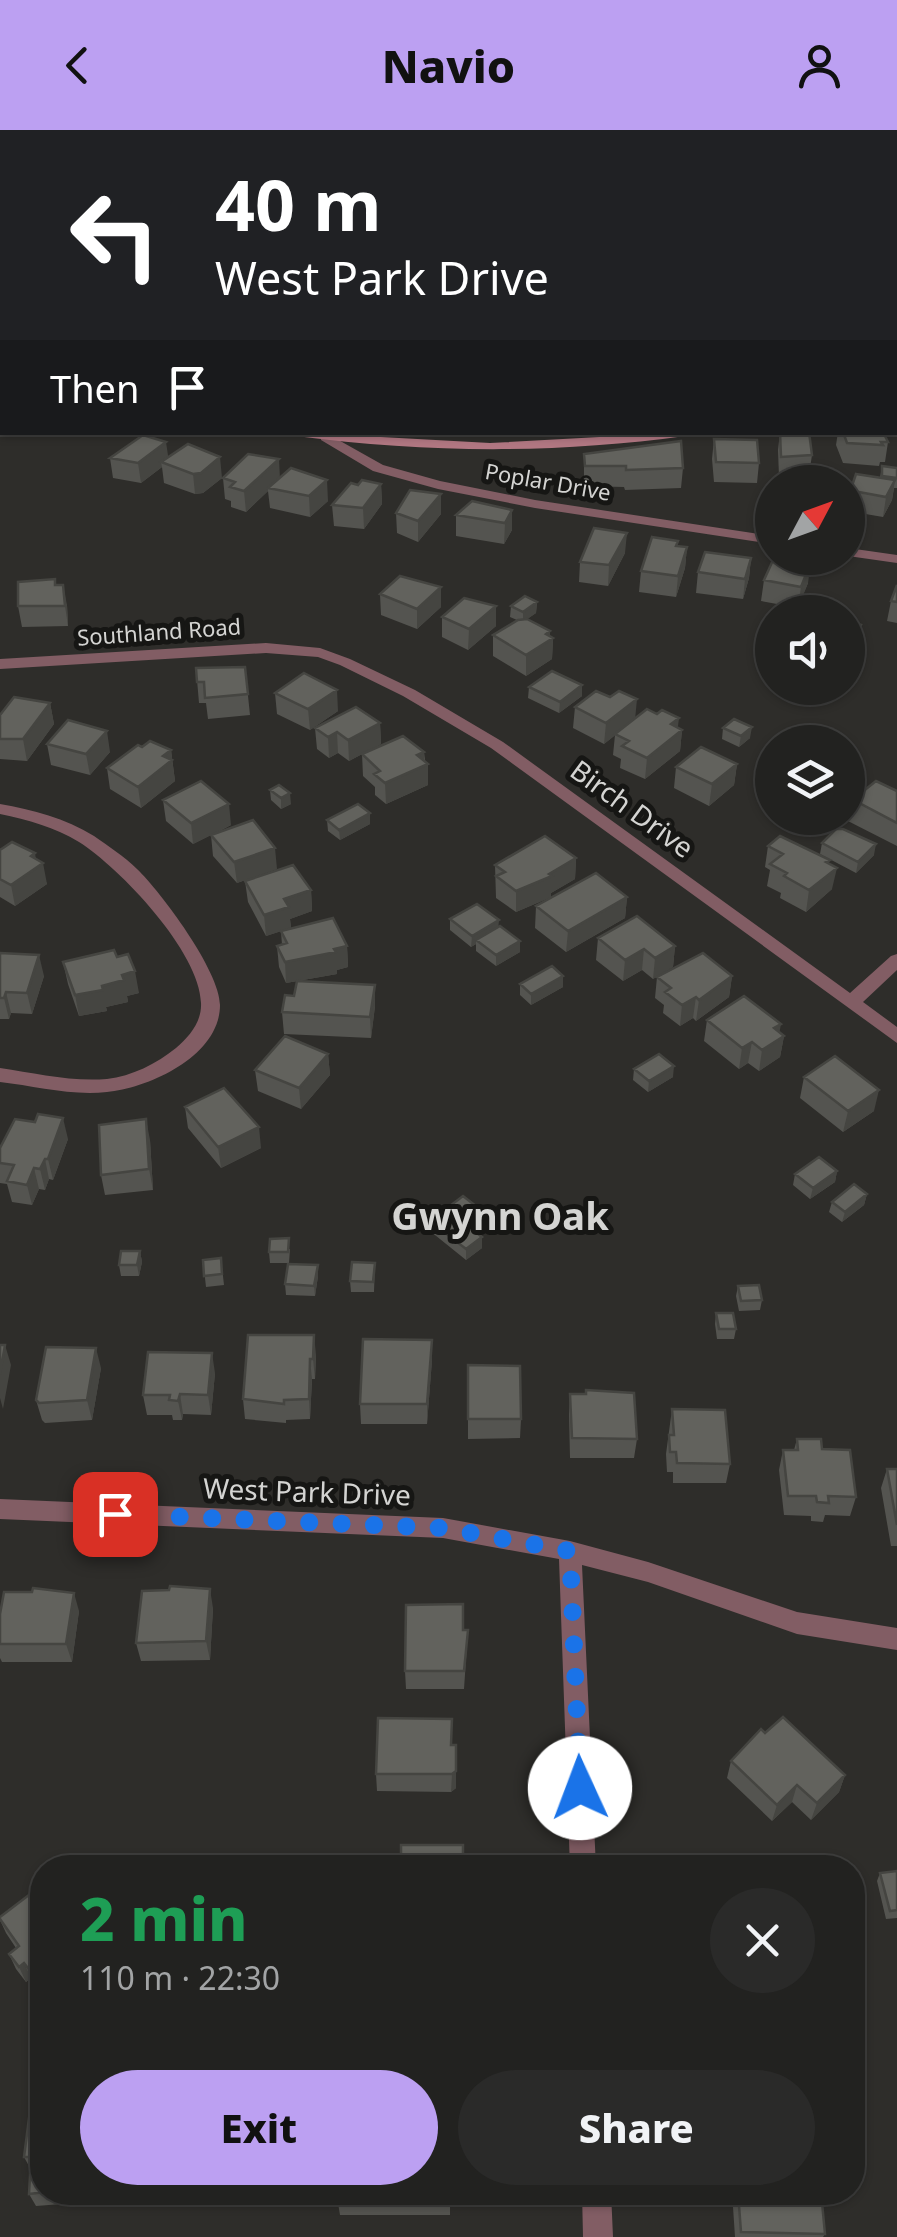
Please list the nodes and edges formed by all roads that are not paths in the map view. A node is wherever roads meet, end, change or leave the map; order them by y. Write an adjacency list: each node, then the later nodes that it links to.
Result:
1 (314, 435): 3 (main road)
2 (667, 435): 3 (main road)
3 (326, 437): 4 (street, Poplar Drive)
4 (755, 537)
5 (865, 554): 6 (street)
6 (897, 559)
7 (320, 652): 8 (street, Southland Road); 11 (street, Birch Drive)
8 (0, 664)
9 (0, 809): 13 (street)
10 (897, 960): 11 (street)
11 (851, 1003): 12 (street, Birch Drive)
12 (897, 1036)
13 (0, 1075)
14 (0, 1509): 15 (street, West Park Drive)
15 (570, 1551): 16 (street, West Park Drive); 17 (street)
16 (897, 1639)
17 (582, 1855)
18 (597, 2205): 19 (street)
19 (598, 2237)

